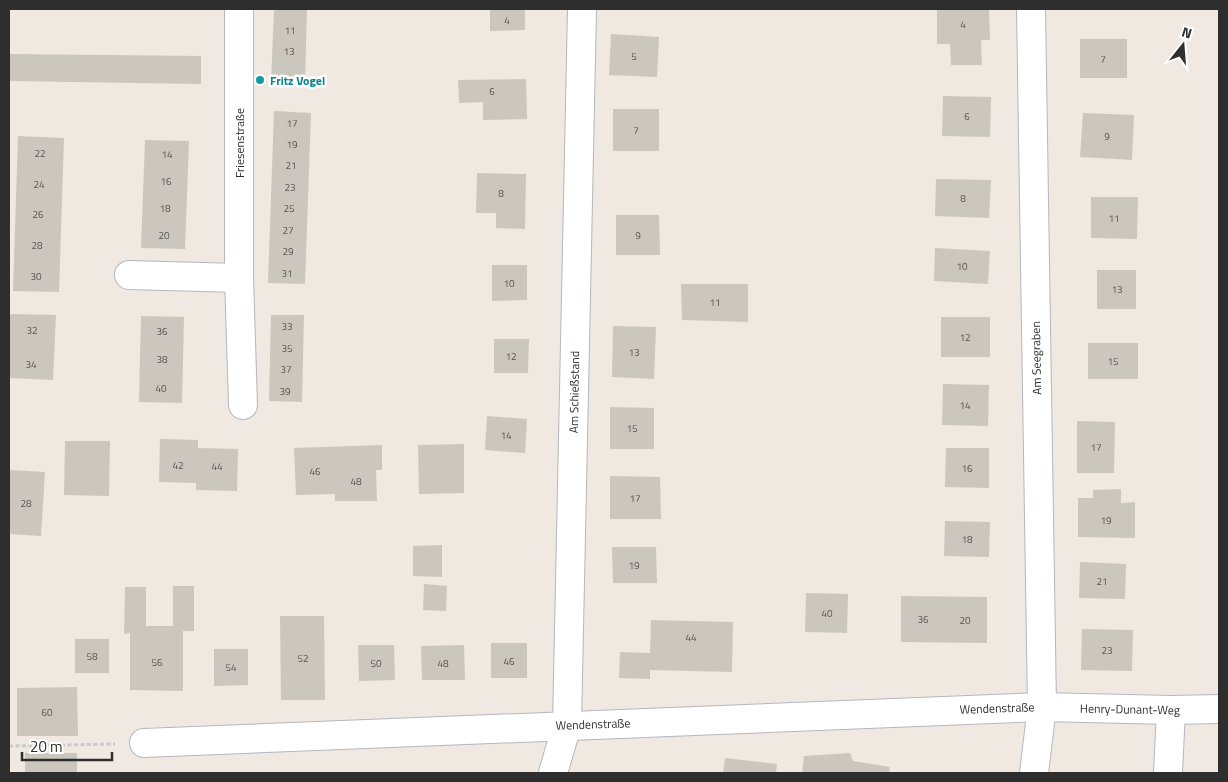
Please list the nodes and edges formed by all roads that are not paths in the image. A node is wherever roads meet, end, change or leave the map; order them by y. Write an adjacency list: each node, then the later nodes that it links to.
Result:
1 (239, 9): 5 (street, Friesenstraße)
2 (582, 9): 10 (street, Am Schießstand)
3 (1031, 9): 7 (street, Am Seegraben)
4 (129, 275): 5 (street)
5 (239, 278): 6 (street, Friesenstraße)
6 (243, 405)
7 (1042, 707): 9 (street, Henry-Dunant-Weg); 10 (street, Wendenstraße); 13 (street, Am Seegraben)
8 (1219, 709): 9 (street, Henry-Dunant-Weg)
9 (1171, 710): 14 (street)
10 (567, 725): 11 (street, Wendenstraße); 12 (street, Am Schießstand)
11 (144, 743)
12 (553, 773)
13 (1034, 773)
14 (1168, 773)

